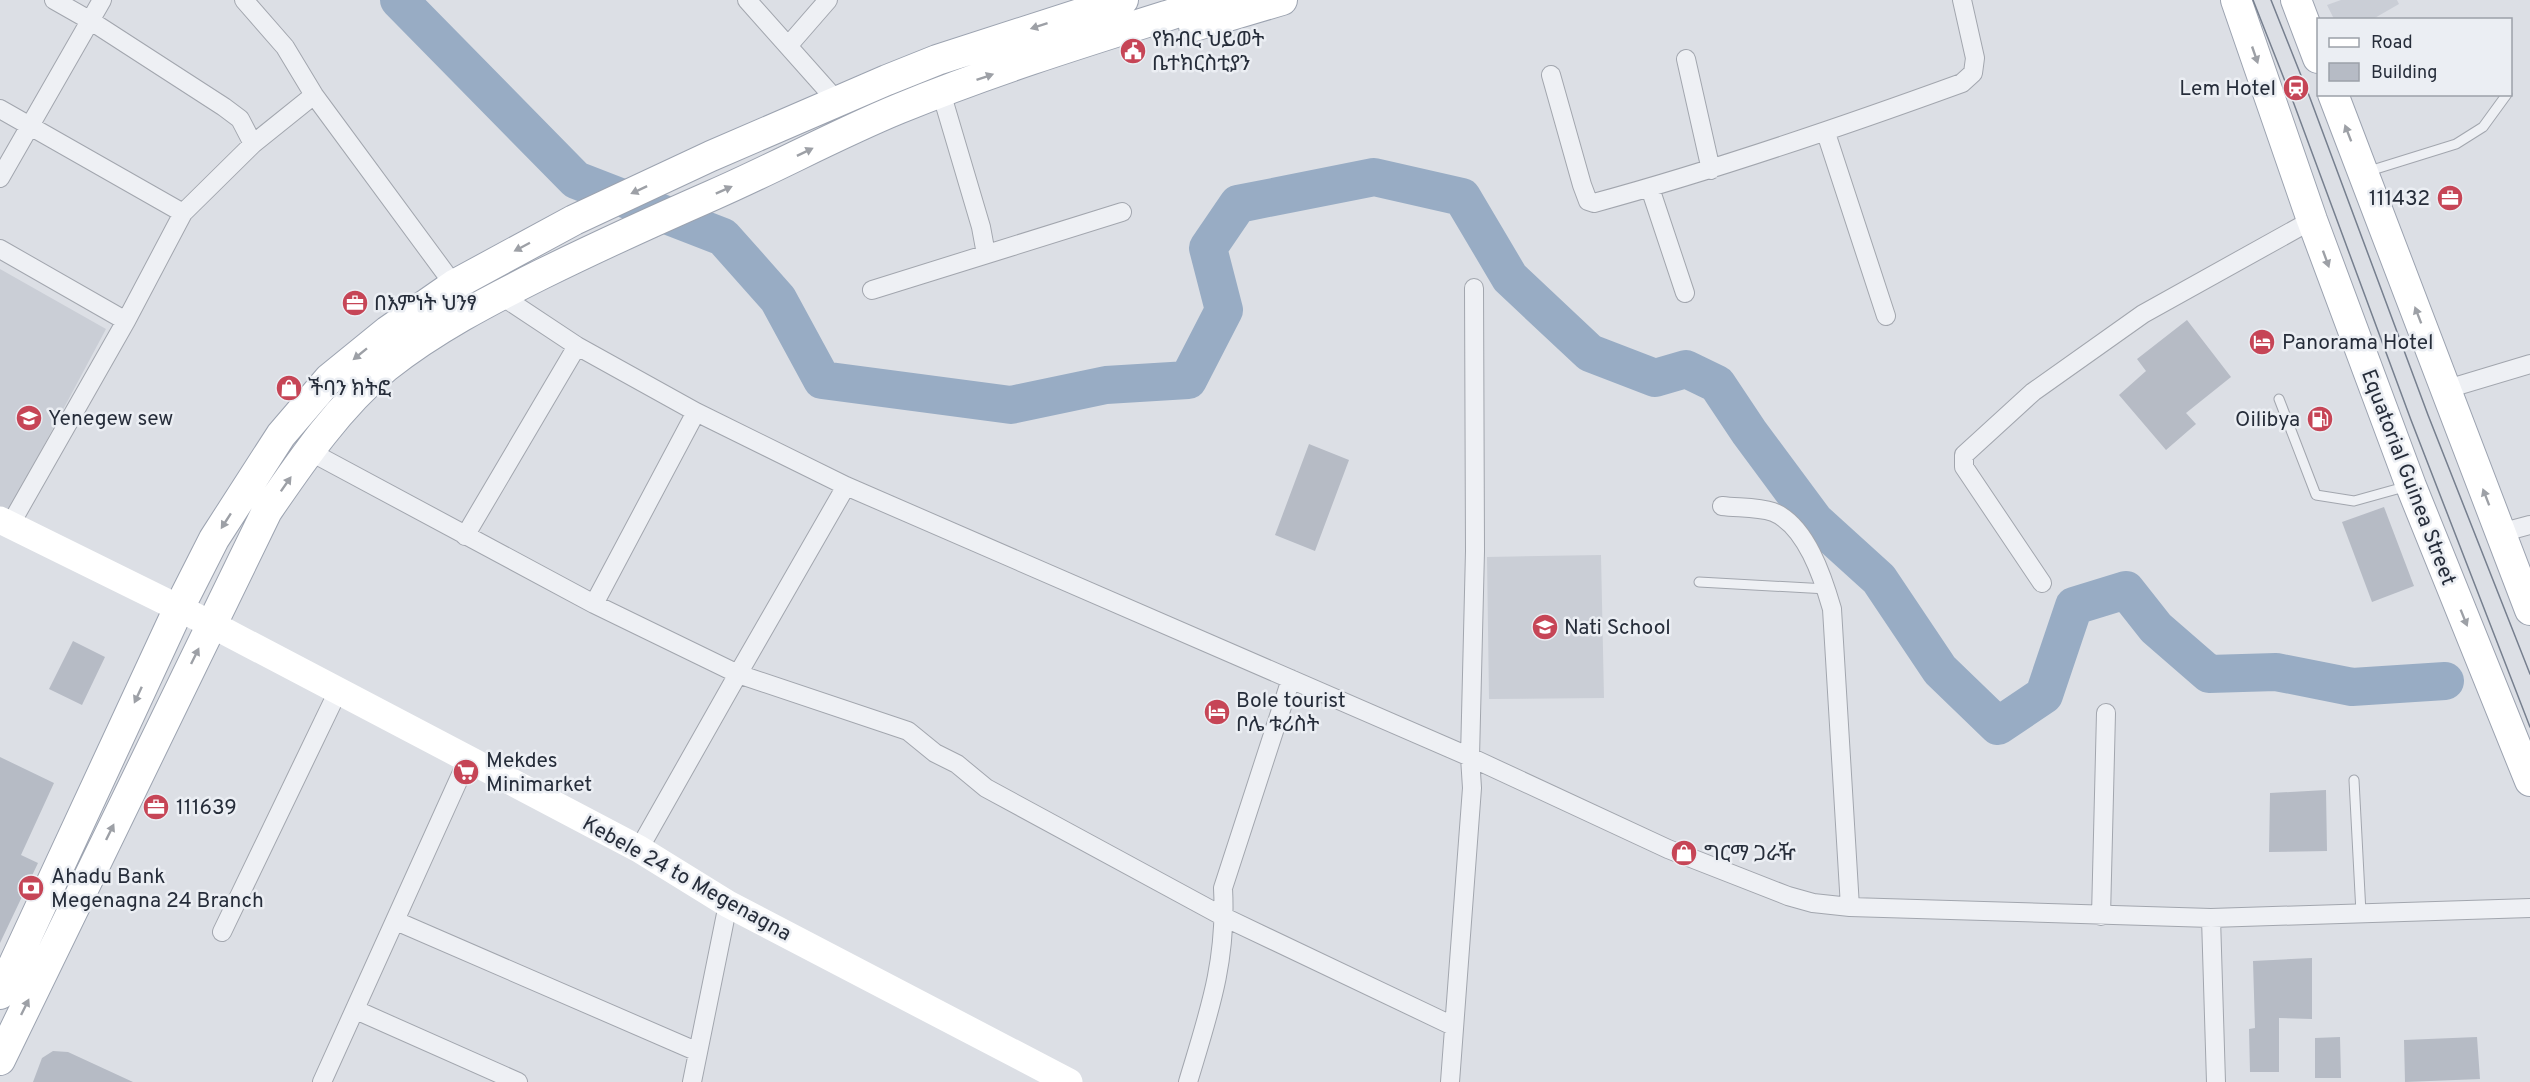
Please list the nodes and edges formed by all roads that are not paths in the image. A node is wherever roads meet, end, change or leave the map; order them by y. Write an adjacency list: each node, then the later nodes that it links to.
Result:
1 (54, 0): 12 (street)
2 (102, 0): 12 (street)
3 (244, 0): 19 (street)
4 (747, 0): 14 (street)
5 (828, 0): 14 (street)
6 (1217, 0): 13 (main road)
7 (1281, 0): 13 (main road)
8 (1962, 0): 25 (street)
9 (2236, 0): 35 (main road, Equatorial Guinea Street, one-way to 35)
10 (2296, 0): 15 (main road)
11 (1107, 3): 22 (main road, one-way to 22)
12 (91, 21): 24 (street); 26 (street)
13 (1108, 34): 18 (main road, one-way to 13)
14 (788, 46): 22 (street)
15 (2317, 53)
16 (1686, 59): 27 (street)
17 (1551, 75): 31 (street)
18 (941, 92): 32 (main road, one-way to 18); 37 (street)
19 (314, 95): 26 (street); 38 (street)
20 (2334, 96): 28 (main road, one-way to 20)
21 (2505, 96): 28 (lane)
22 (836, 100): 29 (main road)
23 (0, 109): 24 (street)
24 (31, 126): 30 (street); 34 (street)
25 (1826, 133): 27 (street); 43 (street)
26 (253, 144): 34 (street)
27 (1711, 170): 31 (street)
28 (2363, 173): 47 (main road, one-way to 28)
29 (671, 175): 32 (main road); 38 (main road, one-way to 38)
30 (0, 178)
31 (1650, 188): 41 (street)
32 (687, 207): 42 (main road)
33 (1122, 212): 37 (street)
34 (183, 213): 44 (street)
35 (2312, 220): 52 (main road, Equatorial Guinea Street, one-way to 52); 59 (street)
36 (0, 249): 44 (street)
37 (986, 254): 40 (street)
38 (454, 285): 62 (main road, one-way to 62)
39 (1474, 288): 69 (street)
40 (872, 290)
41 (1684, 293)
42 (500, 295): 45 (street); 50 (main road)
43 (1886, 316)
44 (126, 321): 54 (street)
45 (577, 346): 49 (street); 57 (street)
46 (2530, 364): 47 (street)
47 (2447, 389): 56 (main road, one-way to 47)
48 (2279, 399): 52 (lane)
49 (696, 412): 51 (street); 61 (street)
50 (309, 450): 57 (street); 64 (main road, one-way to 50)
51 (846, 486): 65 (street); 66 (street)
52 (2411, 486): 72 (main road, Equatorial Guinea Street, one-way to 72)
53 (1722, 506): 60 (street)
54 (5, 522): 62 (main road)
55 (2530, 525): 56 (street)
56 (2500, 533): 63 (main road)
57 (465, 536): 61 (street)
58 (1699, 582): 60 (lane)
59 (2042, 584)
60 (1827, 589): 75 (street)
61 (594, 604): 65 (street)
62 (178, 610): 64 (main road, Kebele 24 to Megenagna); 83 (main road, one-way to 83)
63 (2530, 610)
64 (211, 624): 67 (main road, Kebele 24 to Megenagna); 87 (main road, one-way to 64)
65 (738, 674): 73 (street); 79 (street)
66 (1291, 680): 69 (street); 79 (street)
67 (338, 691): 70 (main road, Kebele 24 to Megenagna); 82 (street)
68 (2106, 713): 78 (street)
69 (1470, 757): 75 (street); 85 (street)
70 (468, 759): 73 (main road, Kebele 24 to Megenagna); 81 (street)
71 (2354, 780): 77 (lane)
72 (2530, 781)
73 (639, 849): 74 (main road, Kebele 24 to Megenagna)
74 (729, 904): 86 (street); 91 (main road, Kebele 24 to Megenagna)
75 (1851, 908): 78 (street)
76 (2530, 908): 77 (street)
77 (2361, 913): 80 (street)
78 (2102, 916): 80 (street)
79 (1224, 917): 85 (street); 92 (street)
80 (2211, 918): 94 (street)
81 (396, 921): 84 (street); 86 (street)
82 (222, 932)
83 (0, 994)
84 (356, 1010): 88 (street); 89 (street)
85 (1453, 1026): 93 (street)
86 (698, 1052): 90 (street)
87 (0, 1060)
88 (322, 1082)
89 (518, 1082)
90 (692, 1082)
91 (1069, 1082)
92 (1188, 1082)
93 (1450, 1082)
94 (2216, 1082)

